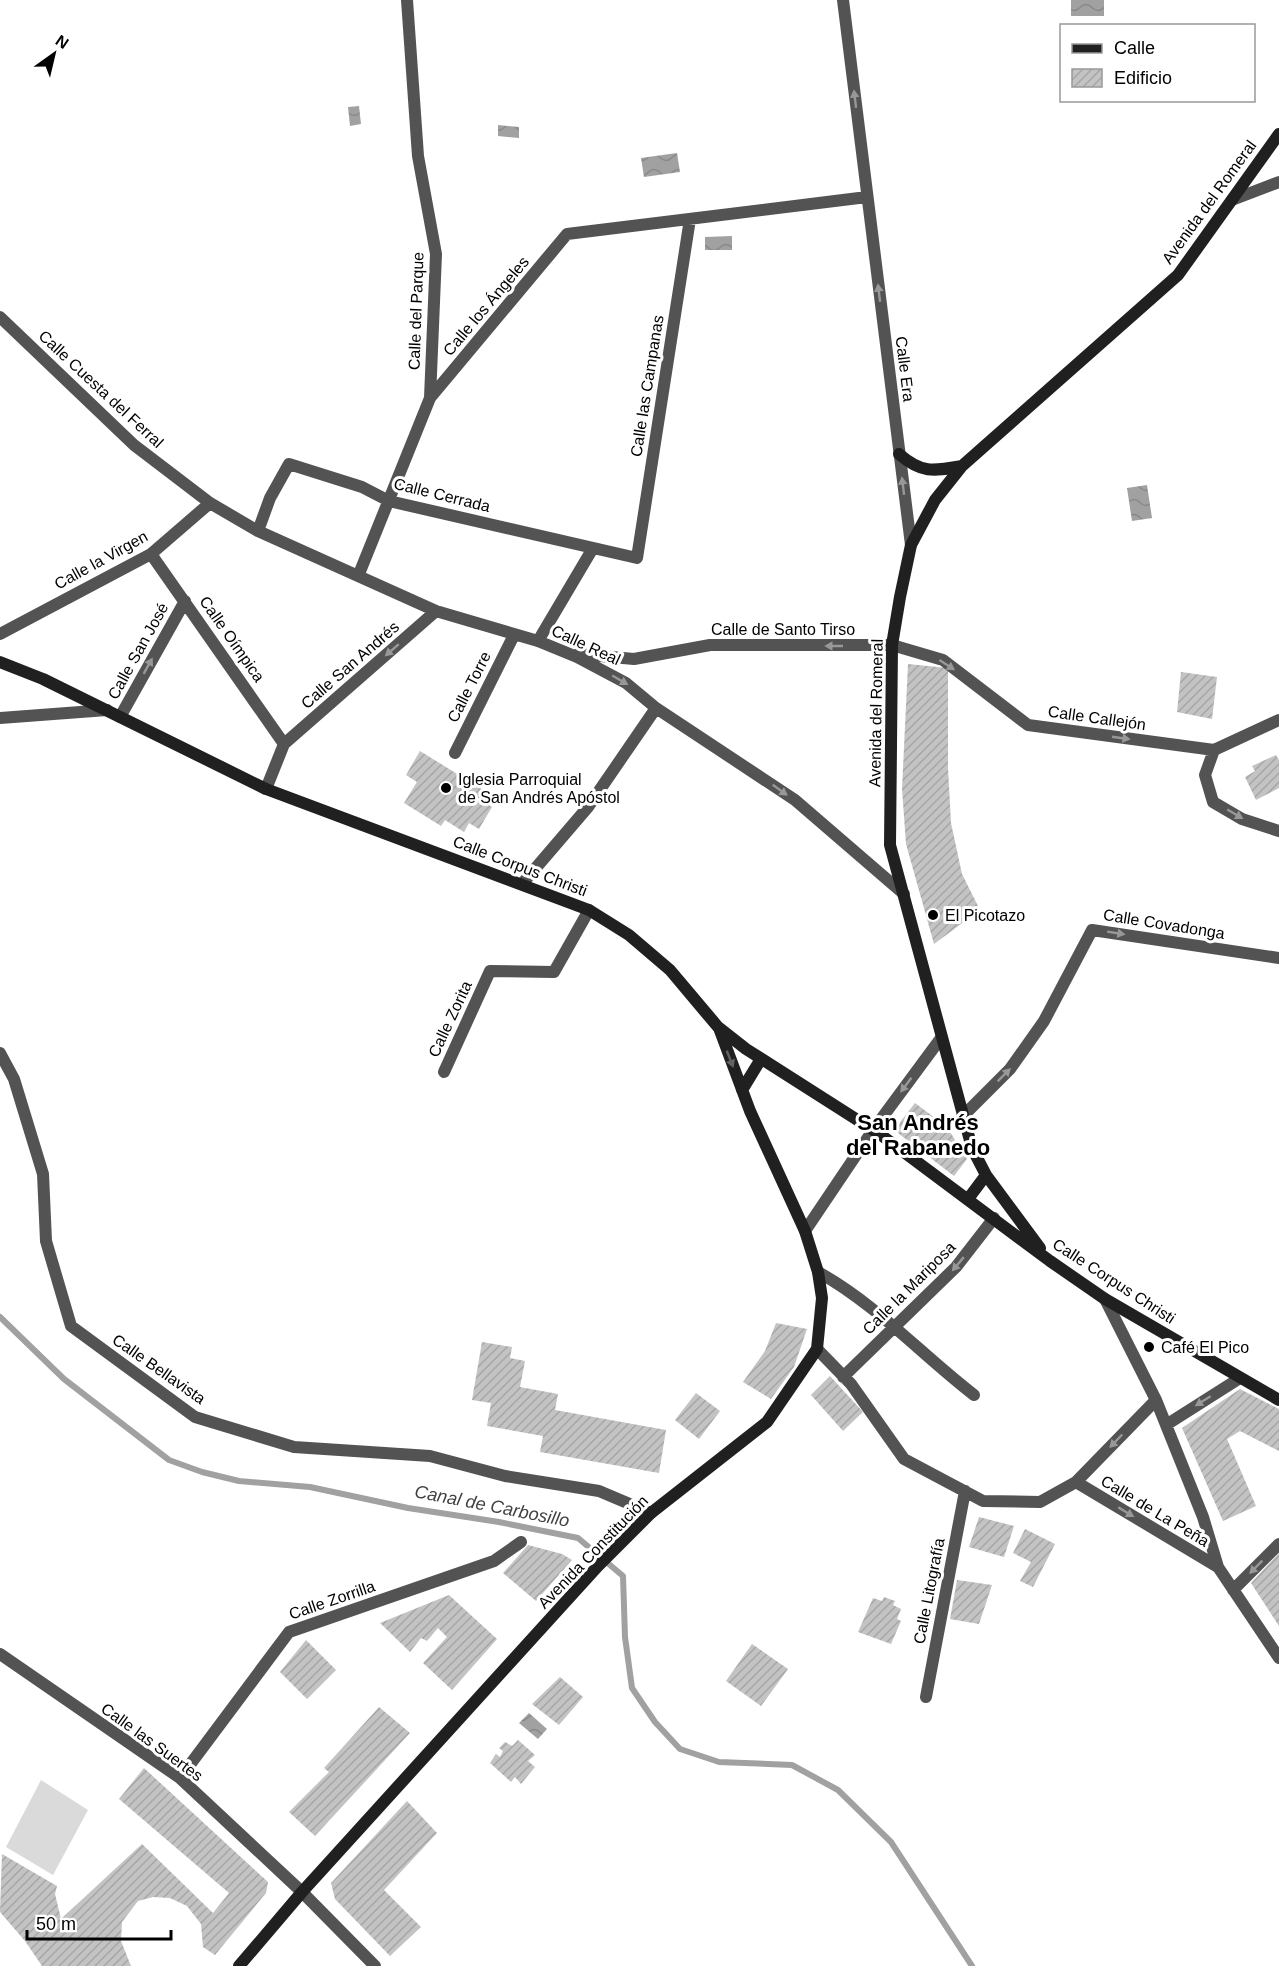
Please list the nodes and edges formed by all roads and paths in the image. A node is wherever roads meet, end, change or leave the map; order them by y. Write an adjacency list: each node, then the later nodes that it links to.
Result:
1 (407, 0): 9 (street, Calle del Parque)
2 (843, 0): 5 (street, Calle Era, one-way to 2)
3 (1279, 134): 6 (street, Avenida del Romeral)
4 (1279, 182): 6 (street)
5 (867, 197): 7 (street); 10 (street, Calle Era, one-way to 5)
6 (1232, 200): 11 (street, Avenida del Romeral)
7 (690, 219): 9 (street, Calle los Ángeles); 18 (street, Calle las Campanas)
8 (0, 317): 13 (street, Calle Cuesta del Ferral)
9 (430, 398): 12 (street, Calle del Parque)
10 (899, 454): 11 (street); 15 (street, Calle Era, one-way to 10)
11 (962, 466): 15 (street, Avenida del Romeral)
12 (389, 501): 14 (street, Calle Cerrada); 16 (street, Calle Cerrada); 19 (street, Calle del Parque)
13 (210, 503): 14 (street, Calle Real); 17 (street, Calle la Virgen)
14 (258, 531): 19 (street, Calle Real)
15 (910, 544): 25 (street, Avenida del Romeral)
16 (593, 548): 18 (street, Calle Cerrada); 24 (street)
17 (151, 554): 20 (street, Calle Oímpica); 22 (street, Calle la Virgen)
18 (637, 558)
19 (359, 574): 21 (street, Calle Real)
20 (185, 601): 30 (street, Calle San José, one-way to 20); 33 (street, Calle Oímpica)
21 (436, 611): 23 (street, Calle Real); 33 (street, Calle San Andrés, one-way to 33)
22 (0, 634)
23 (514, 635): 24 (street, Calle Real); 35 (street, Calle Torre)
24 (538, 641): 26 (street, Calle Real)
25 (892, 645): 26 (street, Calle de Santo Tirso, one-way to 26); 34 (street, Calle Callejón, one-way to 34); 39 (street, Avenida del Romeral)
26 (568, 654): 28 (street, Calle Real, one-way to 28)
27 (0, 662): 29 (street, Calle Corpus Christi)
28 (656, 708): 38 (street); 39 (street, Calle Real, one-way to 39)
29 (107, 710): 30 (street, Calle Corpus Christi); 31 (street)
30 (120, 717): 36 (street, Calle Corpus Christi)
31 (0, 718)
32 (1279, 720): 34 (street)
33 (284, 744): 36 (street)
34 (1214, 750): 37 (street, one-way to 37)
35 (454, 753)
36 (266, 789): 38 (street, Calle Corpus Christi)
37 (1279, 831)
38 (522, 884): 40 (street, Calle Corpus Christi)
39 (903, 894): 43 (street, Avenida del Romeral)
40 (589, 910): 42 (street, Calle Corpus Christi); 46 (street, Calle Zorita)
41 (1279, 958): 48 (street, Calle Covadonga, one-way to 41)
42 (718, 1028): 45 (street, Calle Corpus Christi); 47 (street, Avenida Constitución, one-way to 47)
43 (941, 1038): 48 (street, Avenida del Romeral); 49 (street, one-way to 49)
44 (0, 1053): 67 (street, Calle Bellavista)
45 (761, 1059): 47 (street); 49 (street, Calle Corpus Christi)
46 (444, 1072)
47 (741, 1090): 53 (street, Avenida Constitución)
48 (962, 1116): 50 (street, Avenida del Romeral)
49 (873, 1130): 51 (street, Calle Corpus Christi); 53 (street)
50 (987, 1175): 51 (street); 54 (street, Avenida del Romeral)
51 (968, 1199): 52 (street, Calle Corpus Christi)
52 (994, 1218): 54 (street, Calle Corpus Christi); 57 (street, Calle la Mariposa, one-way to 57)
53 (805, 1231): 55 (street, Avenida Constitución)
54 (1050, 1261): 56 (street, Calle Corpus Christi)
55 (818, 1272): 57 (street); 58 (street, Avenida Constitución)
56 (1105, 1299): 60 (street, Calle Corpus Christi); 63 (street)
57 (893, 1328): 59 (street, Calle la Mariposa); 62 (street)
58 (817, 1349): 59 (street); 67 (street, Avenida Constitución)
59 (843, 1377): 66 (street)
60 (1240, 1378): 61 (street, Calle Corpus Christi); 64 (street, one-way to 64)
61 (1276, 1394)
62 (974, 1395)
63 (1156, 1400): 64 (street); 65 (street, one-way to 65)
64 (1166, 1425): 70 (street)
65 (1076, 1482): 66 (street); 70 (street, Calle de La Peña, one-way to 70)
66 (964, 1491): 74 (street, Calle Litografía)
67 (651, 1513): 76 (street, Avenida Constitución)
68 (521, 1542): 75 (street, Calle Zorrilla)
69 (1279, 1545): 71 (street, one-way to 71)
70 (1218, 1567): 71 (street)
71 (1233, 1590): 73 (street)
72 (0, 1654): 75 (street, Calle las Suertes)
73 (1279, 1658)
74 (926, 1697)
75 (180, 1778): 76 (street, Calle las Suertes)
76 (302, 1892): 77 (street, Avenida Constitución); 78 (street, Calle las Suertes)
77 (239, 1966)
78 (375, 1966)

